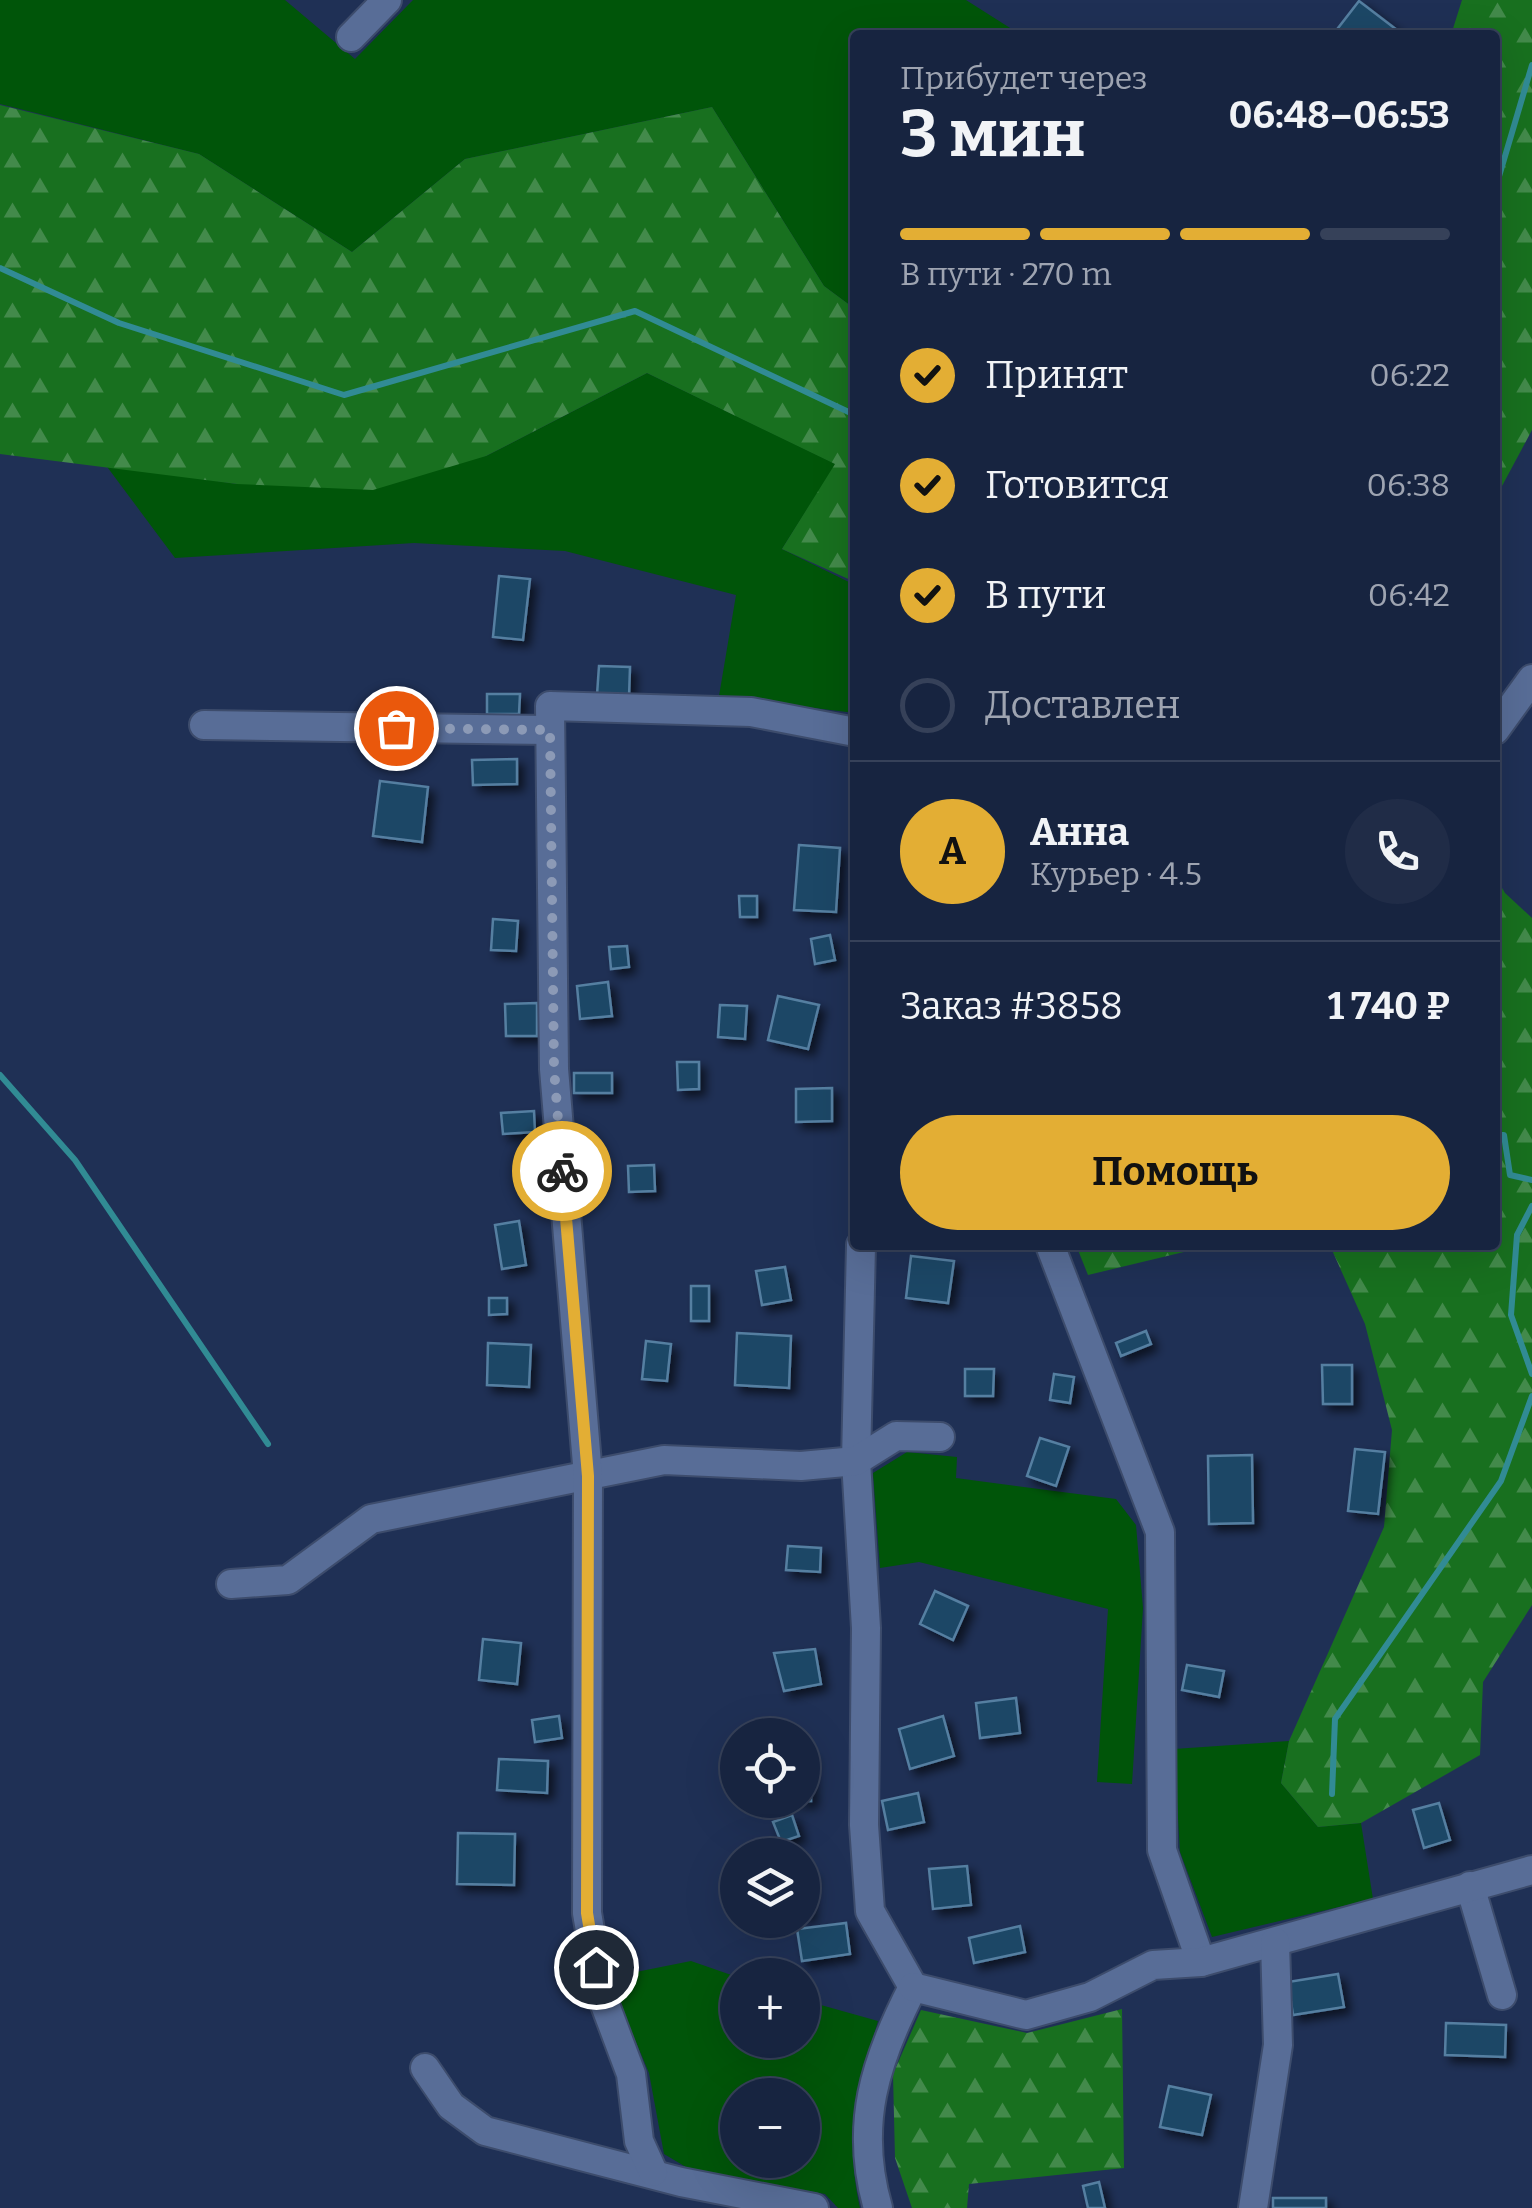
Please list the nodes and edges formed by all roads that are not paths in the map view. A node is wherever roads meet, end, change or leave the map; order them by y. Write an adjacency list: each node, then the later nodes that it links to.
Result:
1 (387, 0): 2 (street)
2 (350, 37)
3 (1532, 679): 4 (street)
4 (1500, 723)
5 (204, 725): 6 (street)
6 (550, 730): 7 (street); 12 (street)
7 (850, 731)
8 (860, 1250): 11 (street)
9 (1052, 1250): 17 (street)
10 (940, 1438): 11 (street)
11 (856, 1461): 12 (street); 18 (street)
12 (588, 1476): 13 (street); 21 (street)
13 (230, 1584)
14 (1532, 1870): 15 (street)
15 (1470, 1886): 16 (street); 19 (street)
16 (1275, 1942): 17 (street); 24 (street)
17 (1201, 1962): 18 (street)
18 (912, 1987): 23 (street)
19 (1502, 1995)
20 (425, 2068): 21 (street)
21 (653, 2172): 22 (street)
22 (814, 2208)
23 (878, 2208)
24 (1253, 2208)

